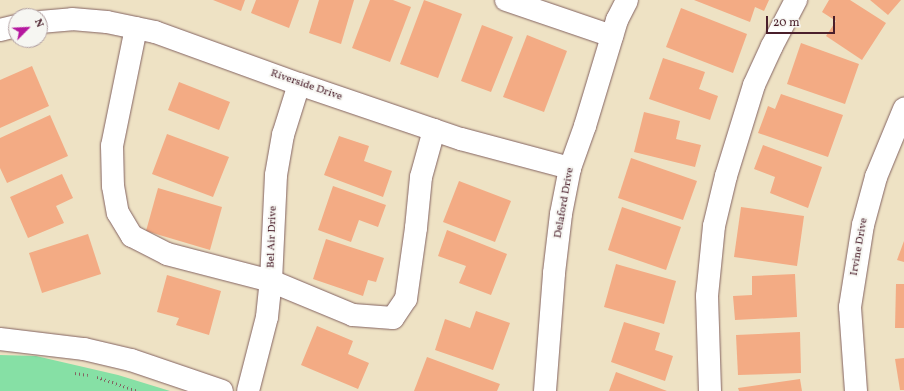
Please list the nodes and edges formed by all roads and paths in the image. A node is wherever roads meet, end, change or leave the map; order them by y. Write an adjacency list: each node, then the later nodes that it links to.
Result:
1 (506, 0): 6 (street)
2 (627, 0): 6 (street, Delaford Drive)
3 (796, 0): 18 (street)
4 (48, 21): 5 (street, Riverside Drive)
5 (136, 28): 7 (street, Riverside Drive); 11 (street)
6 (612, 36): 10 (street, Delaford Drive)
7 (299, 84): 9 (street, Riverside Drive); 11 (street, Bel Air Drive)
8 (904, 109): 19 (street, Irvine Drive)
9 (434, 130): 10 (street, Riverside Drive); 11 (street)
10 (570, 168): 17 (street, Delaford Drive)
11 (271, 281): 16 (street, Bel Air Drive)
12 (0, 339): 15 (street)
13 (72, 372): 14 (path)
14 (138, 391)
15 (222, 391)
16 (248, 391)
17 (546, 391)
18 (710, 391)
19 (856, 391)

